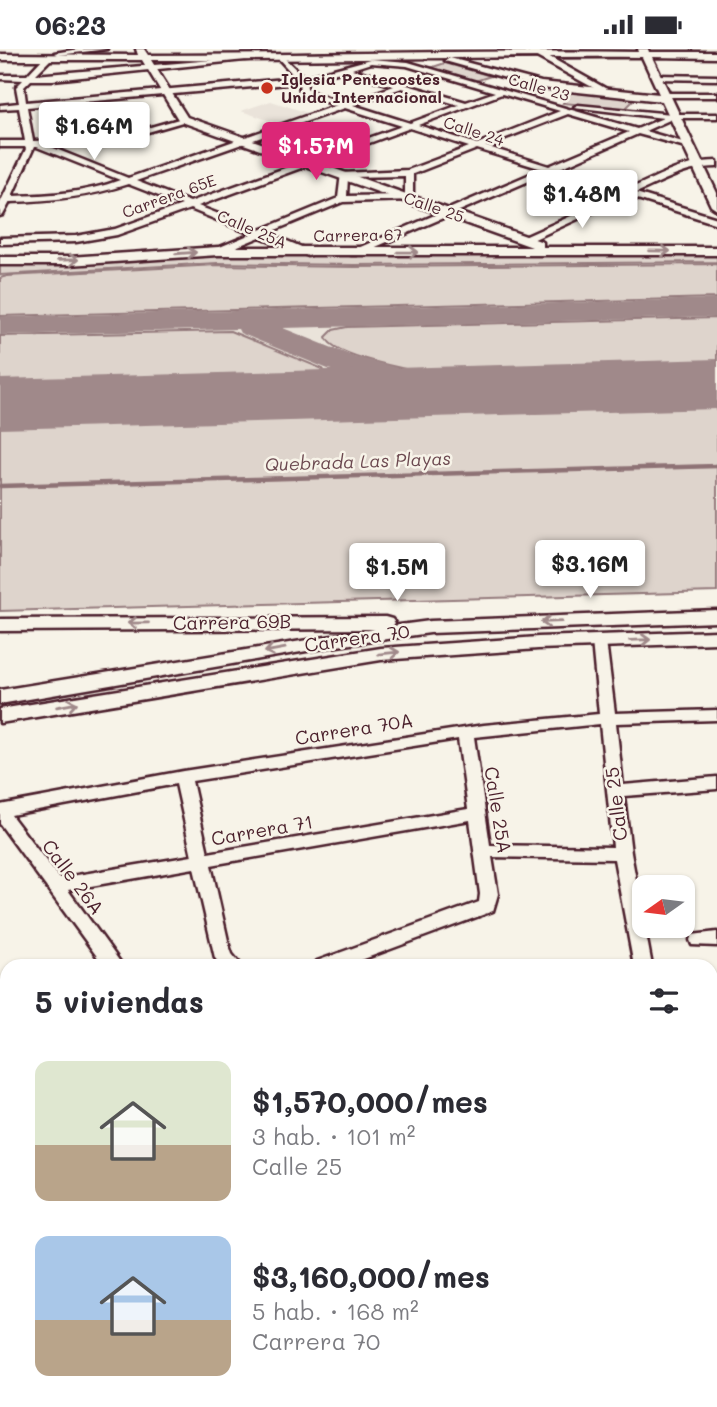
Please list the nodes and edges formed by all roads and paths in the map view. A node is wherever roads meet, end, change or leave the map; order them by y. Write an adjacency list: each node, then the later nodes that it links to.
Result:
1 (103, 49): 8 (street)
2 (368, 49): 9 (street)
3 (404, 49): 5 (street, Calle 23)
4 (644, 52): 6 (street); 10 (street); 13 (street)
5 (424, 53): 6 (street); 9 (street); 19 (street, Calle 23)
6 (536, 53): 19 (street)
7 (0, 55): 8 (street)
8 (53, 55): 11 (street); 16 (street)
9 (274, 55): 11 (street); 17 (street, Calle 24)
10 (717, 55)
11 (144, 57): 16 (street); 20 (street)
12 (342, 68): 17 (street, Calle 23); 18 (street); 21 (street, Calle 23)
13 (656, 77): 15 (street); 23 (street)
14 (1, 78): 16 (street)
15 (717, 78)
16 (27, 79): 26 (street)
17 (302, 80): 20 (street, Calle 23); 27 (street, Calle 24)
18 (401, 86): 25 (street); 27 (street)
19 (608, 92): 23 (street, Calle 23)
20 (167, 93): 26 (street, Calle 23); 33 (street)
21 (499, 93): 24 (street, Calle 23); 25 (street, Carrera 65E)
22 (717, 95): 23 (street)
23 (665, 97): 32 (street)
24 (534, 103): 29 (street); 30 (street, Calle 23)
25 (467, 105): 34 (street, Carrera 65E)
26 (22, 106): 28 (street, Calle 23); 39 (street)
27 (344, 106): 34 (street, Calle 24); 37 (street)
28 (0, 107)
29 (576, 107): 30 (street); 32 (street)
30 (566, 111): 35 (street, Calle 23); 41 (street)
31 (717, 115): 32 (street)
32 (673, 116): 35 (street); 42 (street)
33 (183, 119): 36 (street); 37 (street, Calle 25)
34 (410, 125): 41 (street, Calle 24); 44 (street, Carrera 65E)
35 (636, 132): 42 (street, Calle 23); 47 (street)
36 (113, 140): 40 (street); 43 (street)
37 (244, 140): 44 (street, Calle 25); 50 (street)
38 (0, 144): 39 (street)
39 (29, 145): 40 (street); 53 (street)
40 (40, 145): 43 (street, Calle 25A)
41 (476, 147): 47 (street, Calle 24); 48 (street)
42 (690, 147): 45 (street)
43 (65, 156): 50 (street, Calle 25A)
44 (309, 162): 49 (street, Calle 25); 55 (street, Carrera 65E)
45 (697, 164): 46 (street); 51 (street); 56 (street)
46 (717, 164)
47 (548, 169): 51 (street, Calle 24); 57 (street)
48 (409, 173): 49 (street); 52 (street)
49 (344, 175): 52 (street, Calle 25); 54 (street)
50 (129, 180): 53 (street); 55 (street, Calle 25A)
51 (626, 193): 59 (street, Calle 24); 61 (street)
52 (410, 198): 54 (street); 57 (street, Calle 25)
53 (7, 199): 58 (street)
54 (342, 199): 60 (street)
55 (191, 204): 60 (street, Calle 25A); 62 (street, Carrera 65E)
56 (717, 206)
57 (447, 211): 61 (street, Calle 25); 68 (street)
58 (0, 213)
59 (717, 221)
60 (261, 233): 65 (street); 67 (street, Calle 25A)
61 (525, 240): 63 (street); 64 (street, Calle 25)
62 (0, 241)
63 (500, 250): 64 (street, Carrera 67); 68 (street, Carrera 67, one-way to 63)
64 (549, 250): 66 (street, Carrera 67, one-way to 66)
65 (218, 251): 67 (street, Carrera 67); 69 (street, Carrera 67, one-way to 65)
66 (717, 251)
67 (308, 253): 68 (street, Carrera 67)
68 (354, 253)
69 (0, 261)
70 (717, 616): 72 (street, Carrera 70, one-way to 72)
71 (0, 625): 72 (street, Carrera 69B, one-way to 71)
72 (464, 625): 75 (street, Carrera 70, one-way to 75)
73 (717, 637): 74 (street, Carrera 70, one-way to 73)
74 (599, 641): 77 (street, Carrera 70, one-way to 74); 78 (street, Calle 25)
75 (0, 697)
76 (717, 715): 78 (street, Carrera 70A)
77 (0, 716)
78 (606, 718): 79 (street, Carrera 70A); 82 (street, Calle 25)
79 (465, 733): 80 (street, Carrera 70A); 84 (street, Calle 25A)
80 (183, 777): 83 (street, Carrera 70A); 87 (street)
81 (717, 783): 82 (street)
82 (615, 791): 86 (street, Calle 25)
83 (0, 811): 88 (street, Calle 26A)
84 (477, 813): 85 (street, Calle 25A); 87 (street, Carrera 71)
85 (483, 851): 86 (street); 91 (street, Calle 25A)
86 (622, 853): 92 (street, Calle 25)
87 (200, 863): 88 (street, Carrera 71); 90 (street)
88 (53, 886): 89 (street, Calle 26A)
89 (109, 959)
90 (225, 959)
91 (344, 959)
92 (642, 959)

